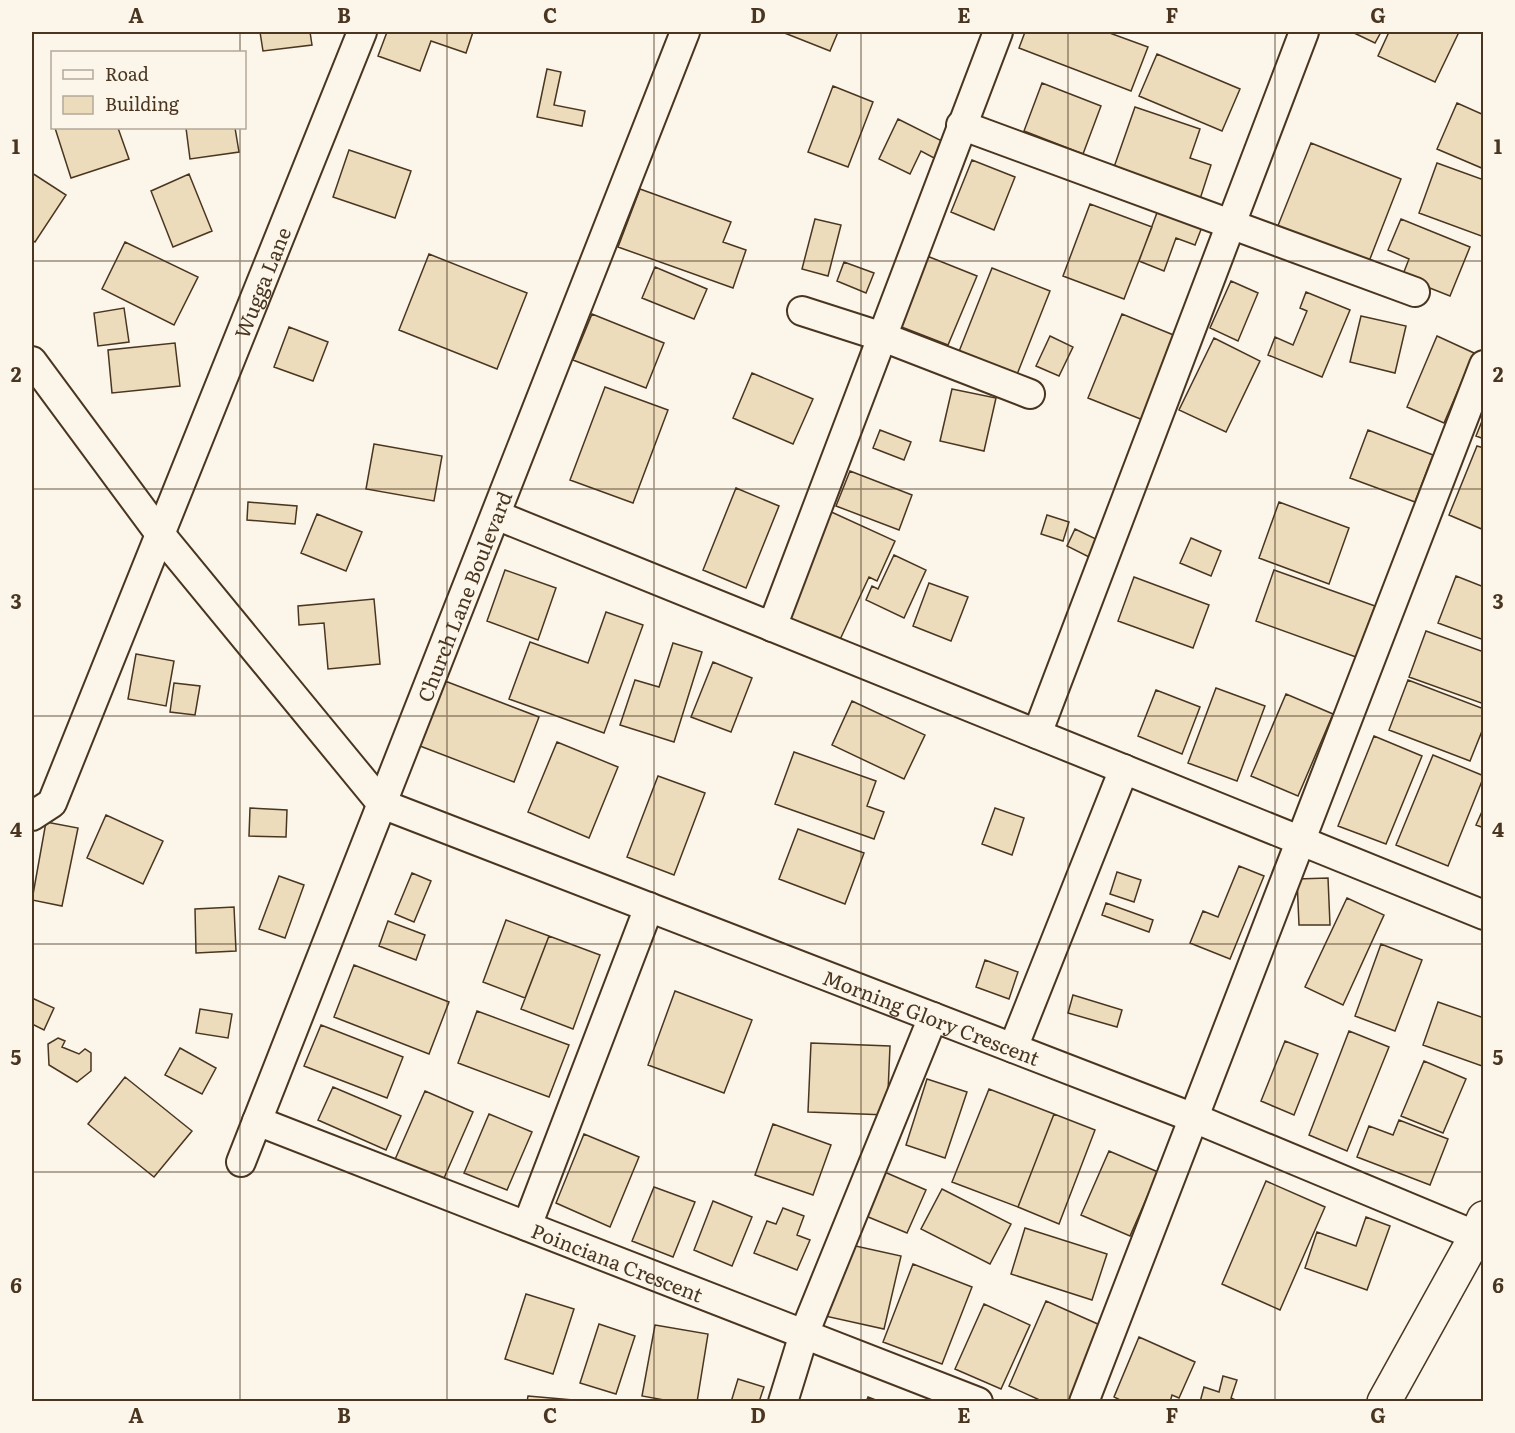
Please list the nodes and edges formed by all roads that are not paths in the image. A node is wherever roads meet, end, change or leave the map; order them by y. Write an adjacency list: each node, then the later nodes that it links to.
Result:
1 (362, 32): 14 (street, Wugga Lane)
2 (685, 32): 13 (street, Church Lane Boulevard)
3 (998, 32): 5 (street)
4 (1305, 32): 6 (street)
5 (961, 125): 6 (street); 9 (street)
6 (1231, 224): 7 (street); 16 (street)
7 (1414, 292)
8 (802, 311): 9 (street)
9 (883, 337): 12 (street); 15 (street)
10 (32, 361): 14 (street)
11 (1484, 365): 20 (street)
12 (1030, 394)
13 (496, 515): 15 (street); 18 (street, Church Lane Boulevard)
14 (160, 534): 18 (street); 19 (street, Wugga Lane)
15 (772, 627): 16 (street)
16 (1037, 734): 17 (street)
17 (1124, 769): 20 (street); 24 (street)
18 (382, 804): 21 (street, Morning Glory Crescent); 26 (street, Church Lane Boulevard)
19 (32, 816)
20 (1300, 841): 22 (street); 25 (street)
21 (649, 907): 23 (street, Morning Glory Crescent); 28 (street)
22 (1484, 915)
23 (933, 1017): 24 (street, Morning Glory Crescent); 30 (street)
24 (1013, 1047): 25 (street, Morning Glory Crescent)
25 (1194, 1118): 29 (street, Morning Glory Crescent); 33 (street)
26 (257, 1121): 27 (street, Church Lane Boulevard); 28 (street, Poinciana Crescent)
27 (241, 1162)
28 (527, 1226): 30 (street, Poinciana Crescent)
29 (1481, 1231): 34 (street)
30 (804, 1334): 31 (street); 32 (street, Poinciana Crescent)
31 (783, 1401)
32 (978, 1401)
33 (1084, 1401)
34 (1384, 1401)

